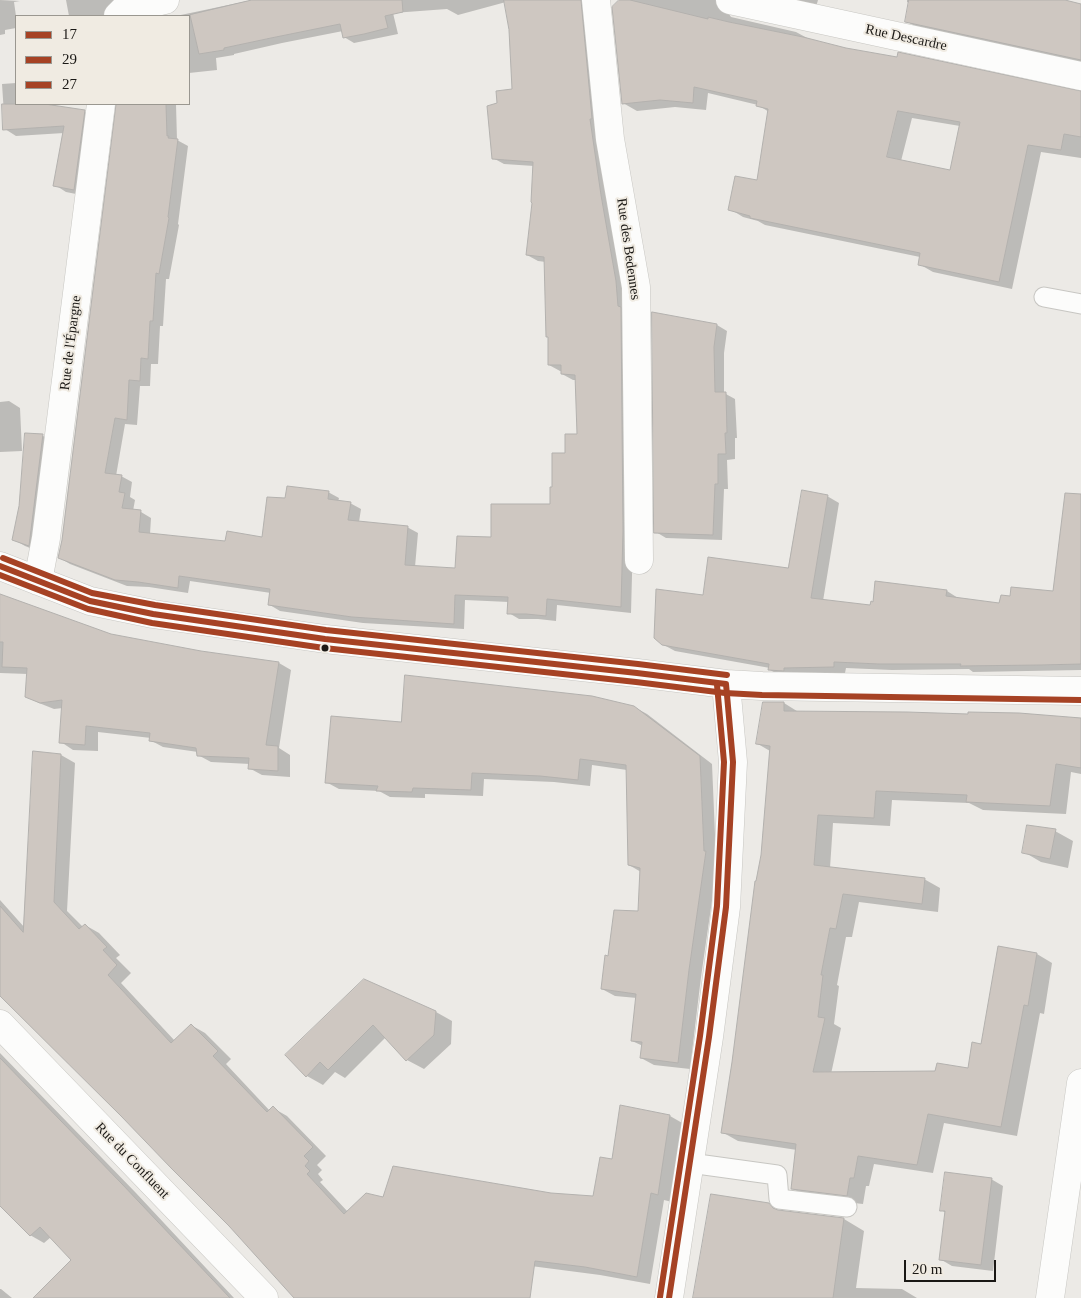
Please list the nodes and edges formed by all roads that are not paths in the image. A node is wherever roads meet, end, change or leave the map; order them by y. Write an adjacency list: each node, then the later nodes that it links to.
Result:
1 (165, 0): 4 (street)
2 (596, 0): 9 (street, Rue des Bedennes)
3 (730, 0): 5 (street, Rue Descardre)
4 (119, 15)
5 (1081, 76)
6 (101, 105): 11 (street, Rue de l'Épargne)
7 (1044, 298): 8 (lane)
8 (1081, 304)
9 (639, 560)
10 (0, 566): 11 (street)
11 (38, 581): 12 (street)
12 (726, 684): 13 (street); 16 (street)
13 (1081, 691)
14 (0, 1024): 18 (street, Rue du Confluent)
15 (1081, 1083): 20 (street)
16 (690, 1163): 17 (lane); 19 (street)
17 (847, 1207)
18 (264, 1298)
19 (668, 1298)
20 (1050, 1298)

